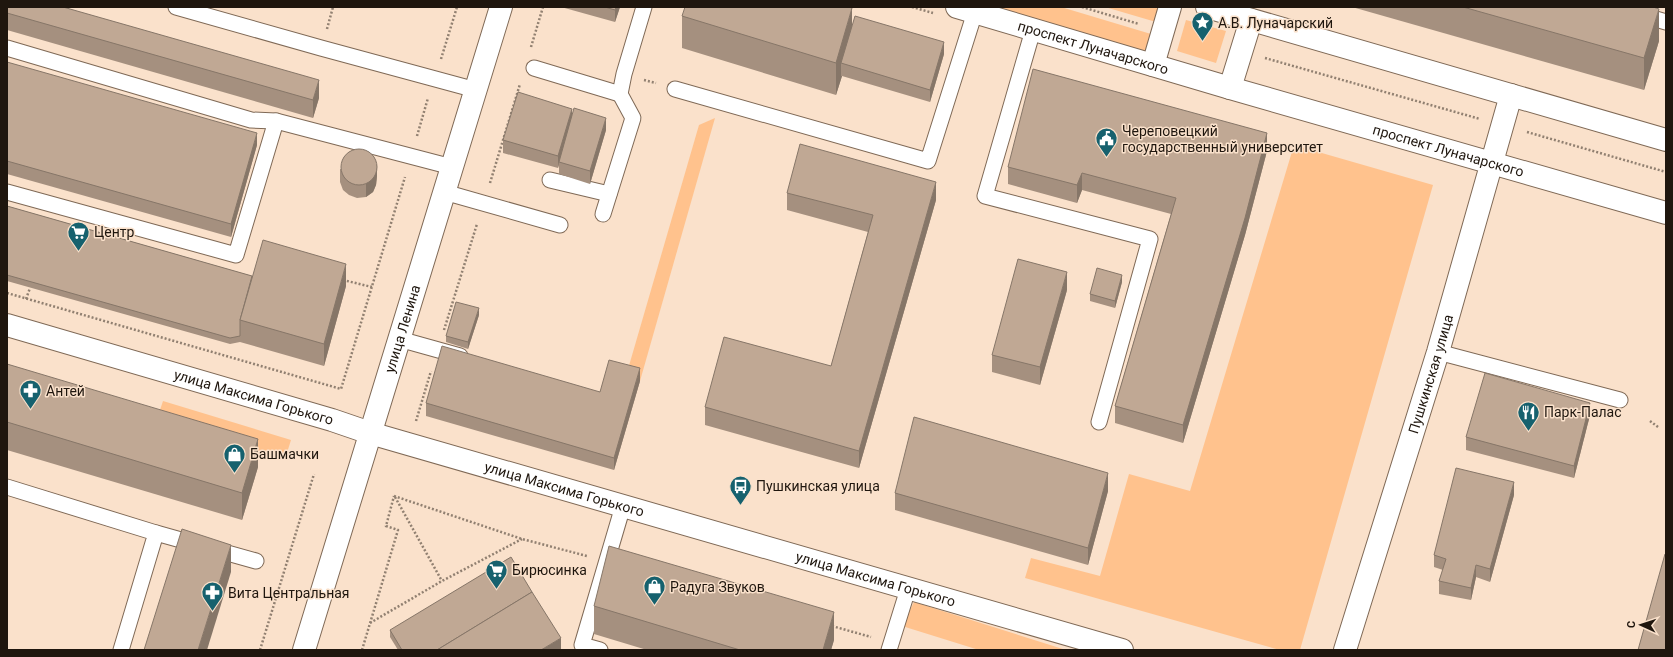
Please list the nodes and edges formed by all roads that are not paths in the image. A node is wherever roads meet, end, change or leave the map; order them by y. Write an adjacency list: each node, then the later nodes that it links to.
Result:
1 (176, 7): 16 (lane)
2 (501, 7): 16 (street, улица Ленина)
3 (644, 7): 17 (lane)
4 (1170, 7): 12 (street)
5 (1207, 7): 8 (street)
6 (1615, 7): 9 (lane)
7 (966, 10): 10 (street, проспект Луначарского); 15 (lane)
8 (1251, 20): 14 (street); 18 (street)
9 (1666, 22)
10 (1033, 30): 12 (street, проспект Луначарского); 35 (lane)
11 (7, 48): 19 (lane)
12 (1152, 65): 14 (street, проспект Луначарского)
13 (534, 68): 17 (lane)
14 (1230, 88): 21 (street, проспект Луначарского)
15 (675, 89)
16 (476, 90): 22 (street, улица Ленина)
17 (620, 94): 26 (lane)
18 (1511, 95): 20 (street); 21 (street, Пушкинская улица)
19 (276, 121): 22 (lane); 24 (lane)
20 (1666, 140)
21 (1493, 164): 27 (street, проспект Луначарского); 32 (street, Пушкинская улица)
22 (452, 167): 25 (street, улица Ленина)
23 (550, 180): 26 (lane)
24 (7, 192)
25 (444, 192): 29 (lane); 31 (street, улица Ленина)
26 (609, 194): 28 (lane)
27 (1666, 213)
28 (603, 214)
29 (560, 225)
30 (7, 325): 36 (street, улица Максима Горького)
31 (399, 339): 33 (lane); 36 (street, улица Ленина)
32 (1438, 352): 34 (lane); 48 (street, Пушкинская улица)
33 (475, 360)
34 (1620, 400)
35 (1099, 422)
36 (370, 433): 38 (street, улица Максима Горького); 45 (street, улица Ленина)
37 (7, 487): 39 (lane)
38 (623, 506): 41 (street, улица Максима Горького); 43 (lane)
39 (156, 532): 40 (lane); 44 (lane)
40 (256, 561)
41 (908, 589): 42 (lane); 47 (street, улица Максима Горького)
42 (890, 646)
43 (581, 647): 46 (lane)
44 (121, 650)
45 (304, 650)
46 (600, 650)
47 (1122, 650)
48 (1345, 650)

